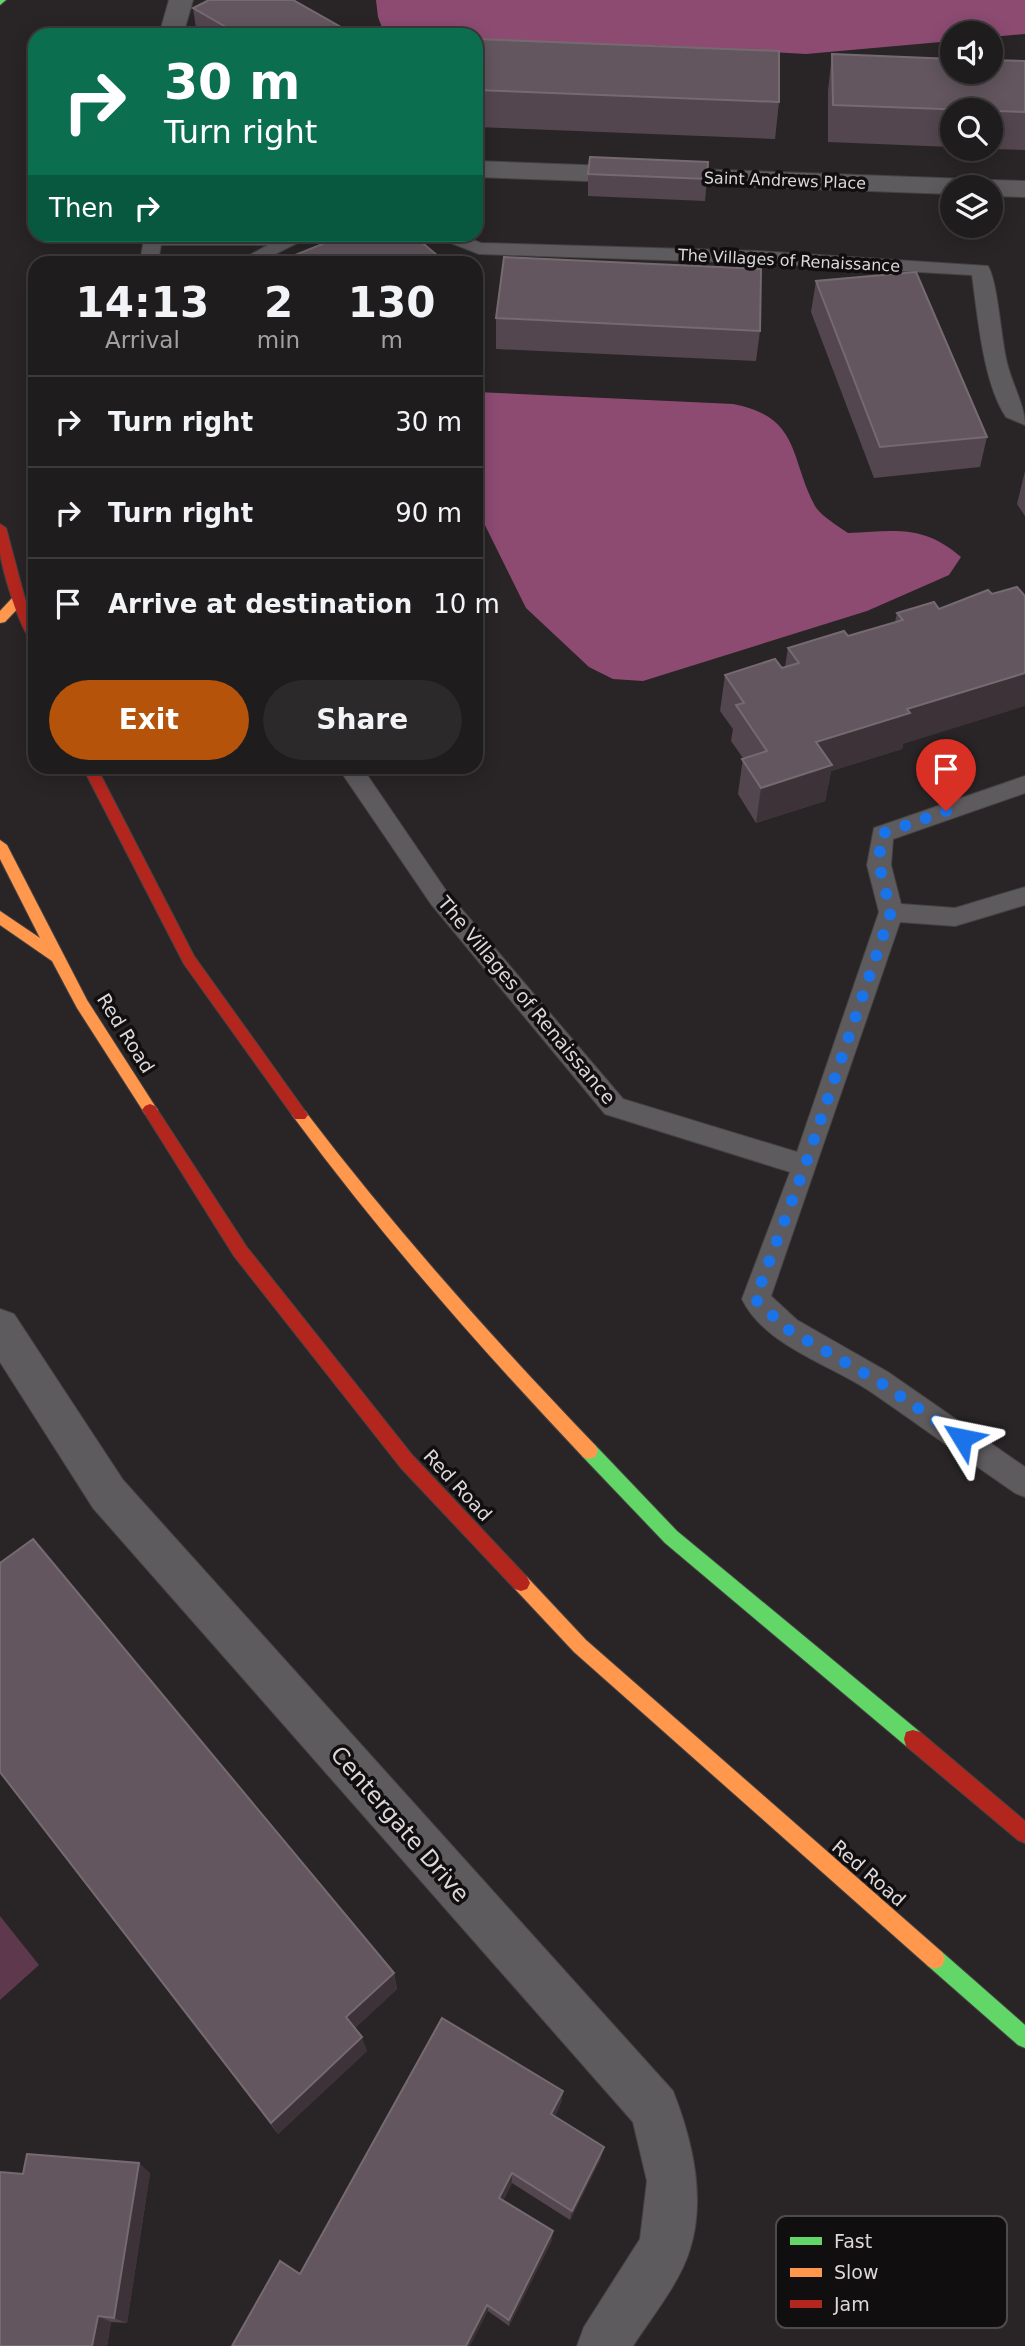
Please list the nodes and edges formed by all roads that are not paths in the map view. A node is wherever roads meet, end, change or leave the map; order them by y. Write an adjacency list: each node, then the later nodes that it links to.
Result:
1 (181, 0): 2 (street)
2 (173, 28)
3 (483, 169): 4 (street, Saint Andrews Place)
4 (940, 186)
5 (1003, 188): 6 (street)
6 (1025, 189)
7 (292, 242): 9 (lane)
8 (461, 242): 10 (lane, The Villages of Renaissance)
9 (260, 256)
10 (1025, 419)
11 (0, 528): 12 (main road)
12 (19, 599): 13 (main road); 14 (main road)
13 (0, 619)
14 (28, 621)
15 (93, 774): 26 (main road)
16 (354, 774): 23 (lane, The Villages of Renaissance)
17 (1025, 785): 20 (lane)
18 (0, 845): 22 (main road, Red Road)
19 (1025, 896): 20 (lane)
20 (891, 912): 23 (lane)
21 (0, 917): 22 (main road)
22 (58, 957): 27 (main road, Red Road)
23 (805, 1166): 25 (lane)
24 (0, 1327): 28 (street, Centergate Drive)
25 (1025, 1484)
26 (1025, 1833)
27 (1025, 2038)
28 (603, 2346)

